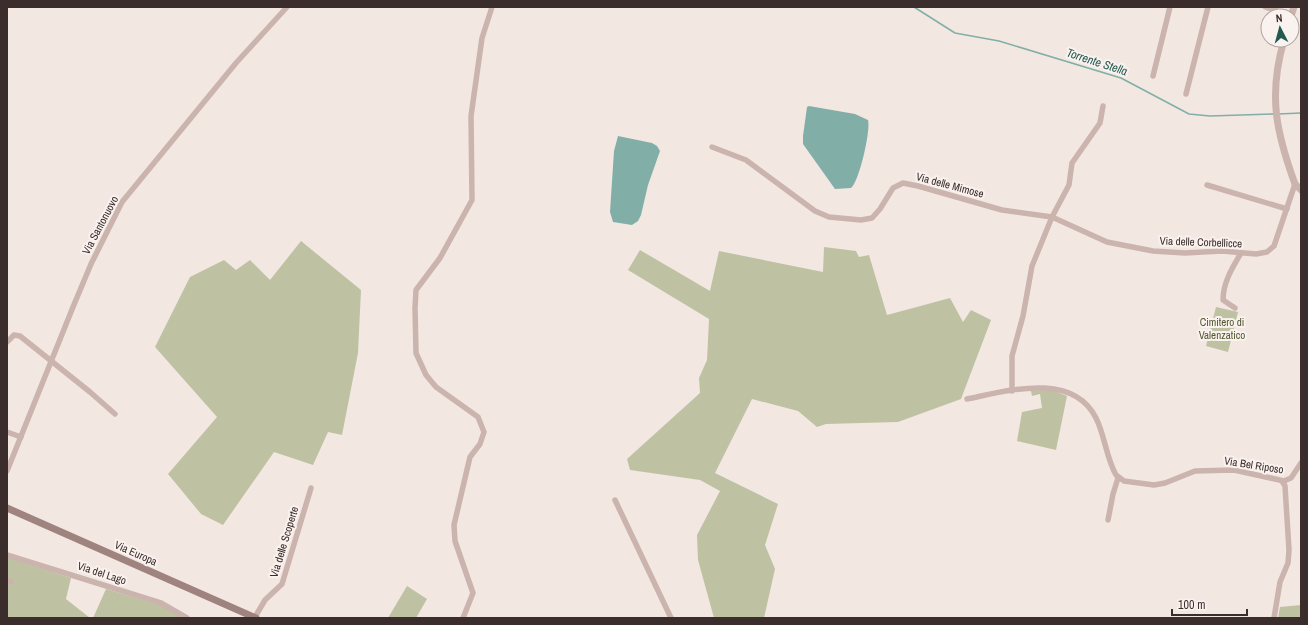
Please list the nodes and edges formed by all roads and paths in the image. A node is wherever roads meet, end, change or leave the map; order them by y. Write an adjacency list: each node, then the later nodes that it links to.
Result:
1 (287, 7): 18 (street, Via Santonuovo)
2 (492, 7): 35 (street)
3 (1170, 7): 6 (street)
4 (1208, 7): 7 (street)
5 (1282, 48): 10 (street)
6 (1153, 76)
7 (1186, 94)
8 (1103, 106): 14 (street)
9 (712, 147): 14 (street, Via delle Mimose)
10 (1295, 184): 12 (street); 13 (street, Via delle Corbellicce)
11 (1207, 186): 13 (street)
12 (1301, 190)
13 (1287, 208): 15 (street, Via delle Corbellicce)
14 (1052, 217): 15 (street, Via delle Corbellicce); 19 (street)
15 (1241, 253): 16 (street)
16 (1235, 308)
17 (7, 342): 18 (street)
18 (51, 361): 21 (street); 23 (street, Via Santonuovo)
19 (1012, 391): 20 (street); 26 (street)
20 (967, 399)
21 (114, 414)
22 (7, 432): 23 (street)
23 (21, 437): 25 (street, Via Santonuovo)
24 (1301, 463): 27 (street, Via Bel Riposo)
25 (7, 471)
26 (1118, 478): 27 (street, Via Bel Riposo); 31 (street)
27 (1282, 481): 37 (street)
28 (311, 488): 34 (street, Via delle Scoperte)
29 (615, 500): 36 (street)
30 (7, 508): 34 (main road, Via Europa)
31 (1108, 520)
32 (7, 554): 33 (street, Via del Lago)
33 (187, 618)
34 (255, 618)
35 (463, 618)
36 (671, 618)
37 (1274, 618)

